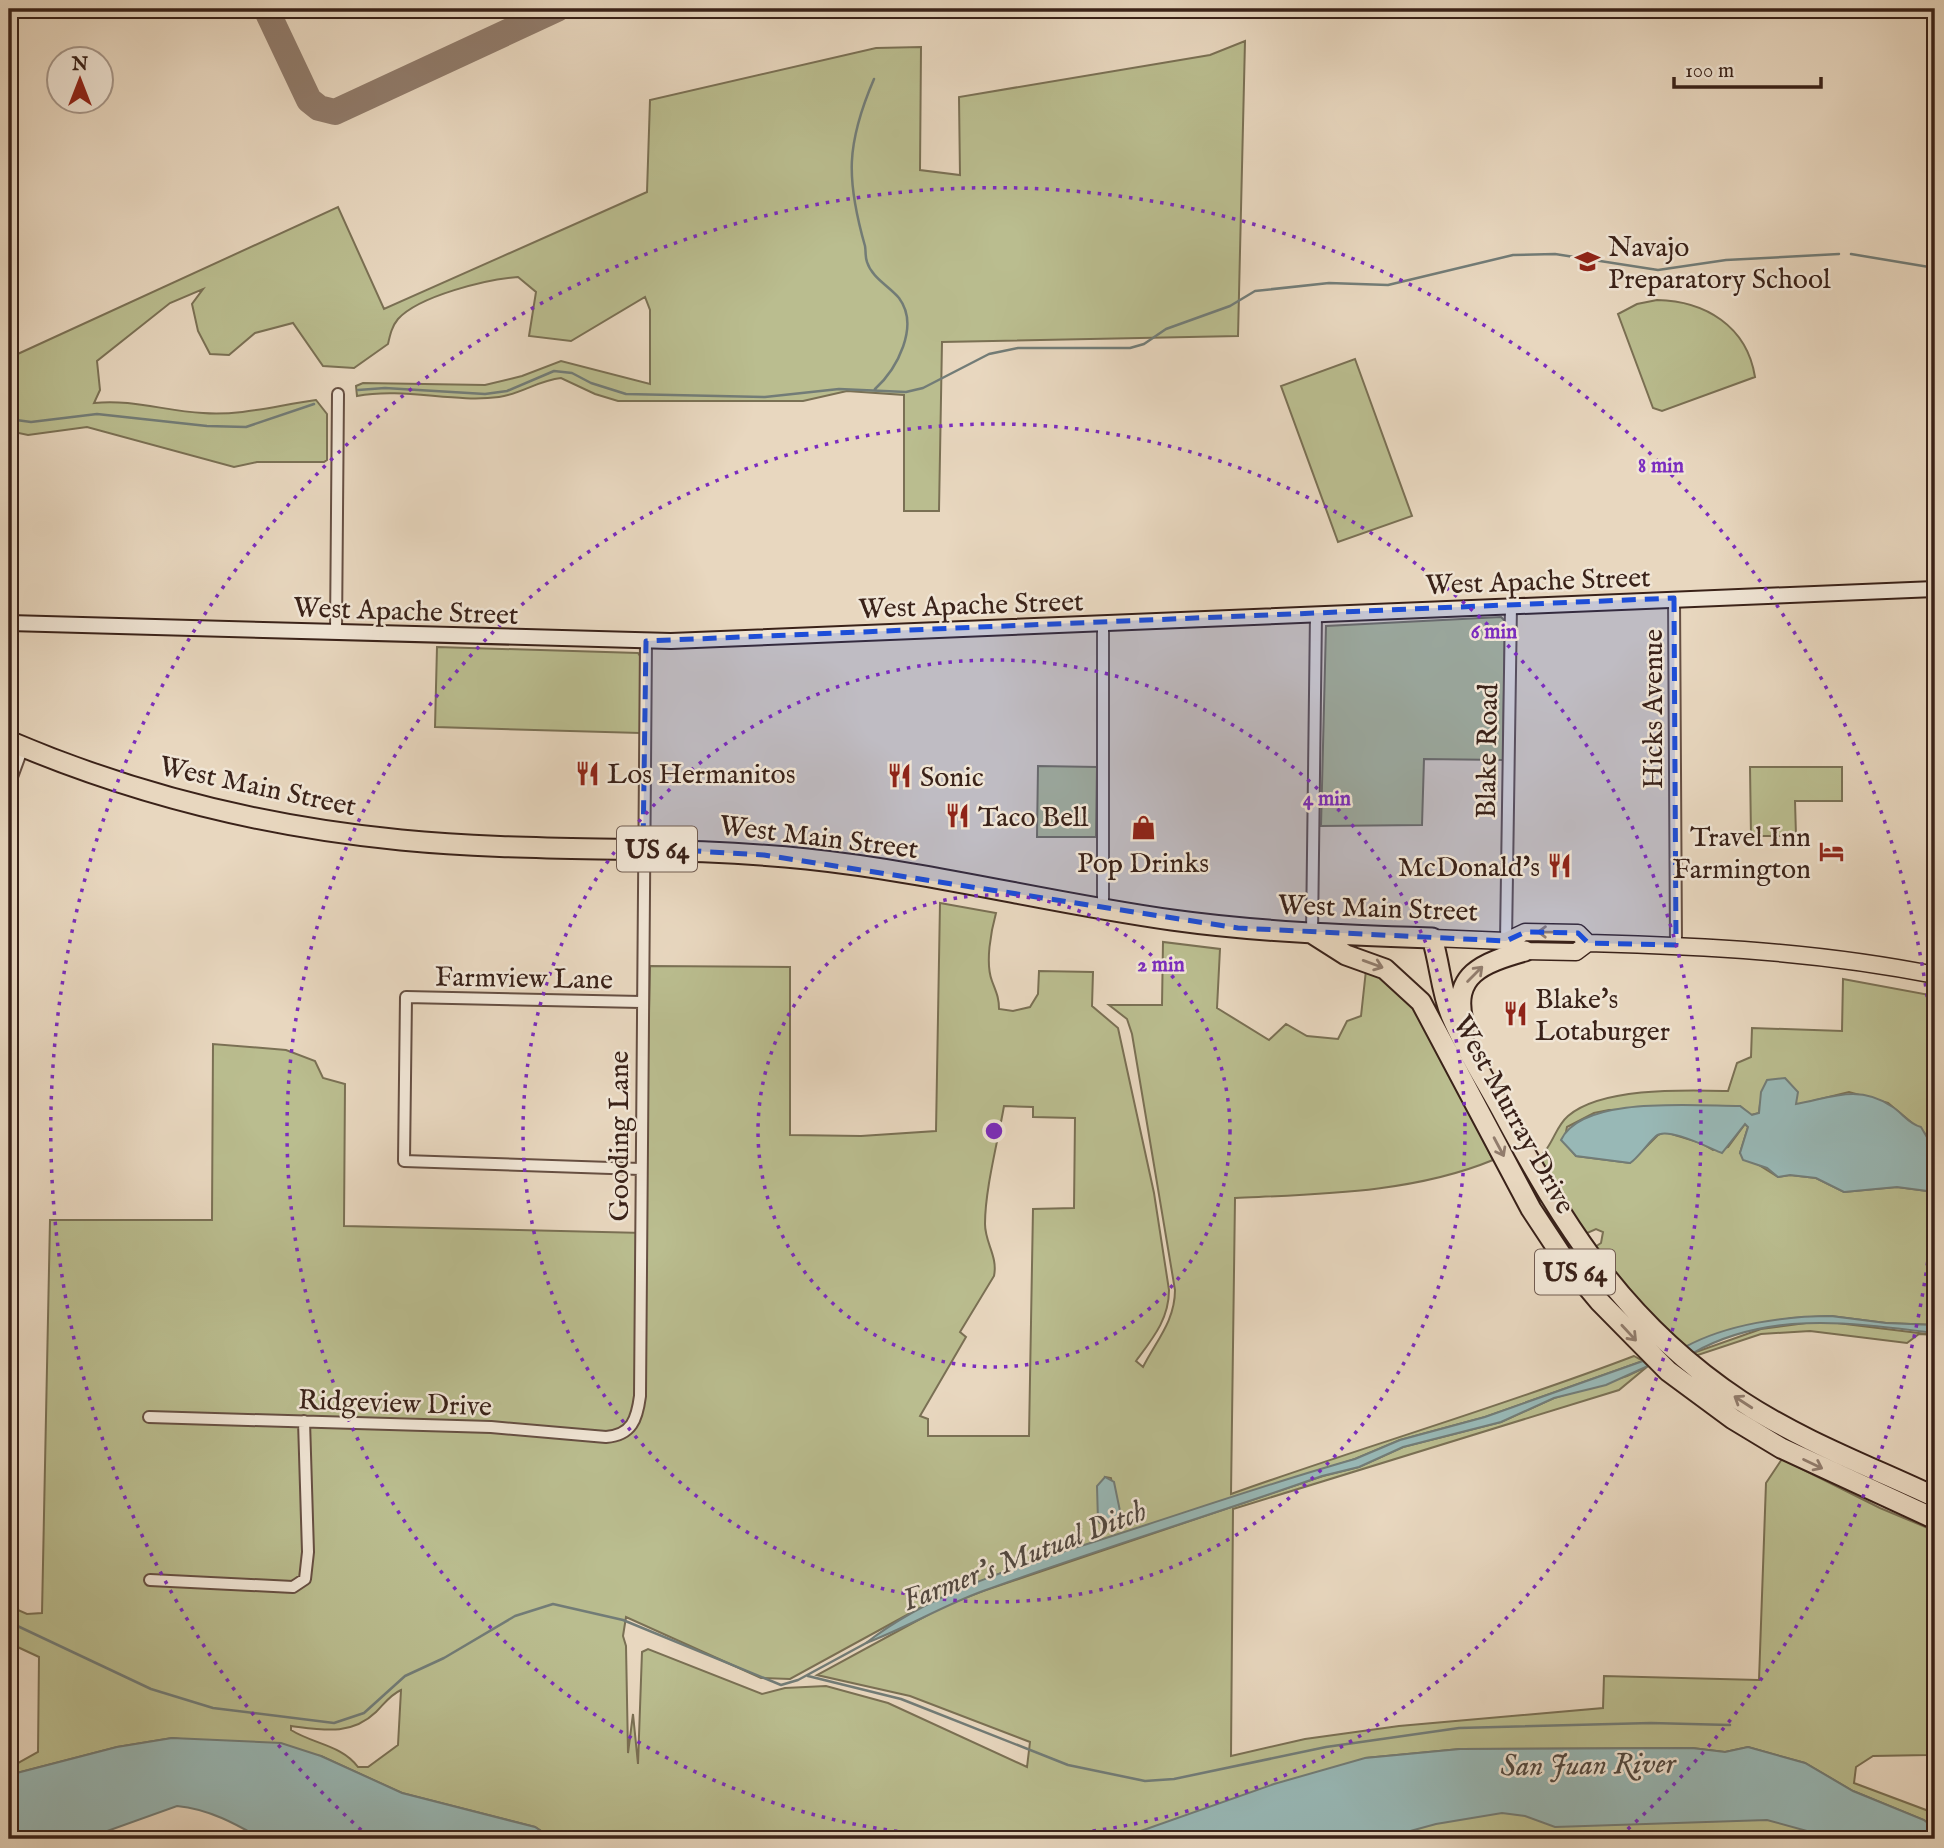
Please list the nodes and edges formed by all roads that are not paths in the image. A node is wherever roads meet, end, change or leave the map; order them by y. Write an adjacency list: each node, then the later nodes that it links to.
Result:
1 (338, 394): 8 (street)
2 (1935, 589): 3 (main road, West Apache Street)
3 (1674, 598): 4 (main road, West Apache Street); 18 (street, Hicks Avenue)
4 (1511, 605): 5 (main road, West Apache Street); 16 (street, Blake Road)
5 (1316, 614): 6 (main road, West Apache Street); 14 (street)
6 (1103, 622): 9 (main road, West Apache Street); 13 (street)
7 (9, 623): 8 (main road, West Apache Street)
8 (336, 632): 9 (main road, West Apache Street)
9 (646, 641): 12 (street, Gooding Lane)
10 (16, 744): 11 (street); 12 (highway, West Main Street / US 64)
11 (9, 785)
12 (643, 848): 13 (highway, West Main Street / US 64); 21 (street, Gooding Lane)
13 (1103, 909): 14 (highway, West Main Street / US 64)
14 (1312, 934): 15 (highway, West Main Street / US 64); 22 (highway, West Murray Drive / US 64, one-way to 22)
15 (1432, 938): 16 (main road, West Main Street); 22 (highway)
16 (1506, 941): 17 (main road, West Main Street, one-way to 16); 19 (main road, West Main Street)
17 (1588, 943): 18 (main road, West Main Street); 19 (main road, West Main Street)
18 (1676, 945): 20 (main road, West Main Street)
19 (1525, 951): 22 (highway, one-way to 19)
20 (1935, 975)
21 (641, 1002): 23 (street, Gooding Lane); 23 (street, Farmview Lane)
22 (1465, 1061): 27 (highway, West Murray Drive / US 64, one-way to 22); 28 (highway, West Murray Drive / US 64, one-way to 28)
23 (640, 1169): 26 (street, Gooding Lane)
24 (149, 1417): 25 (street, Ridgeview Drive)
25 (304, 1421): 26 (street, Ridgeview Drive); 29 (street)
26 (634, 1423)
27 (1935, 1497)
28 (1935, 1520)
29 (150, 1580)

